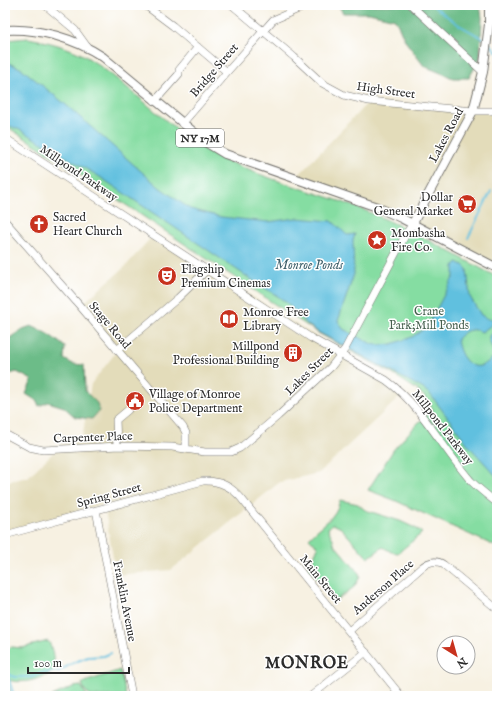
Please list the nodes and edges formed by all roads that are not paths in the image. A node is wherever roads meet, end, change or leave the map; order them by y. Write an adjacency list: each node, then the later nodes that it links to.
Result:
1 (45, 5): 11 (street)
2 (145, 5): 10 (street)
3 (232, 5): 9 (street, High Street)
4 (306, 5): 9 (street, Bridge Street)
5 (411, 5): 13 (street)
6 (490, 5): 7 (street); 13 (main road, Lakes Road)
7 (497, 15)
8 (5, 30): 11 (main road, NY 17M)
9 (263, 31): 12 (street, Bridge Street); 15 (street, High Street)
10 (198, 47): 12 (street); 14 (street)
11 (88, 48): 14 (main road, NY 17M)
12 (227, 72): 17 (street, Bridge Street)
13 (483, 72): 15 (main road, Lakes Road)
14 (155, 102): 17 (main road, NY 17M)
15 (473, 111): 16 (street, High Street); 20 (main road, Lakes Road)
16 (497, 111)
17 (182, 124): 20 (main road, NY 17M)
18 (5, 138): 22 (street, Millpond Parkway)
19 (5, 221): 23 (street, Stage Road)
20 (412, 223): 21 (main road, NY 17M); 24 (street, Lakes Street)
21 (497, 268)
22 (207, 270): 23 (street); 24 (street, Millpond Parkway)
23 (117, 350): 28 (street, Stage Road)
24 (342, 355): 28 (street, Lakes Street); 30 (street, Millpond Parkway)
25 (128, 410): 27 (street)
26 (5, 434): 27 (street, Carpenter Place)
27 (117, 446): 28 (street, Carpenter Place)
28 (186, 449)
29 (219, 482): 31 (street, Spring Street); 34 (street, Main Street)
30 (497, 503)
31 (96, 510): 32 (street, Spring Street); 36 (street, Franklin Avenue)
32 (5, 535)
33 (497, 609): 34 (street, Anderson Place)
34 (349, 631): 35 (street, Main Street)
35 (366, 652): 37 (street); 38 (street, Main Street)
36 (132, 696)
37 (311, 696)
38 (401, 696)

